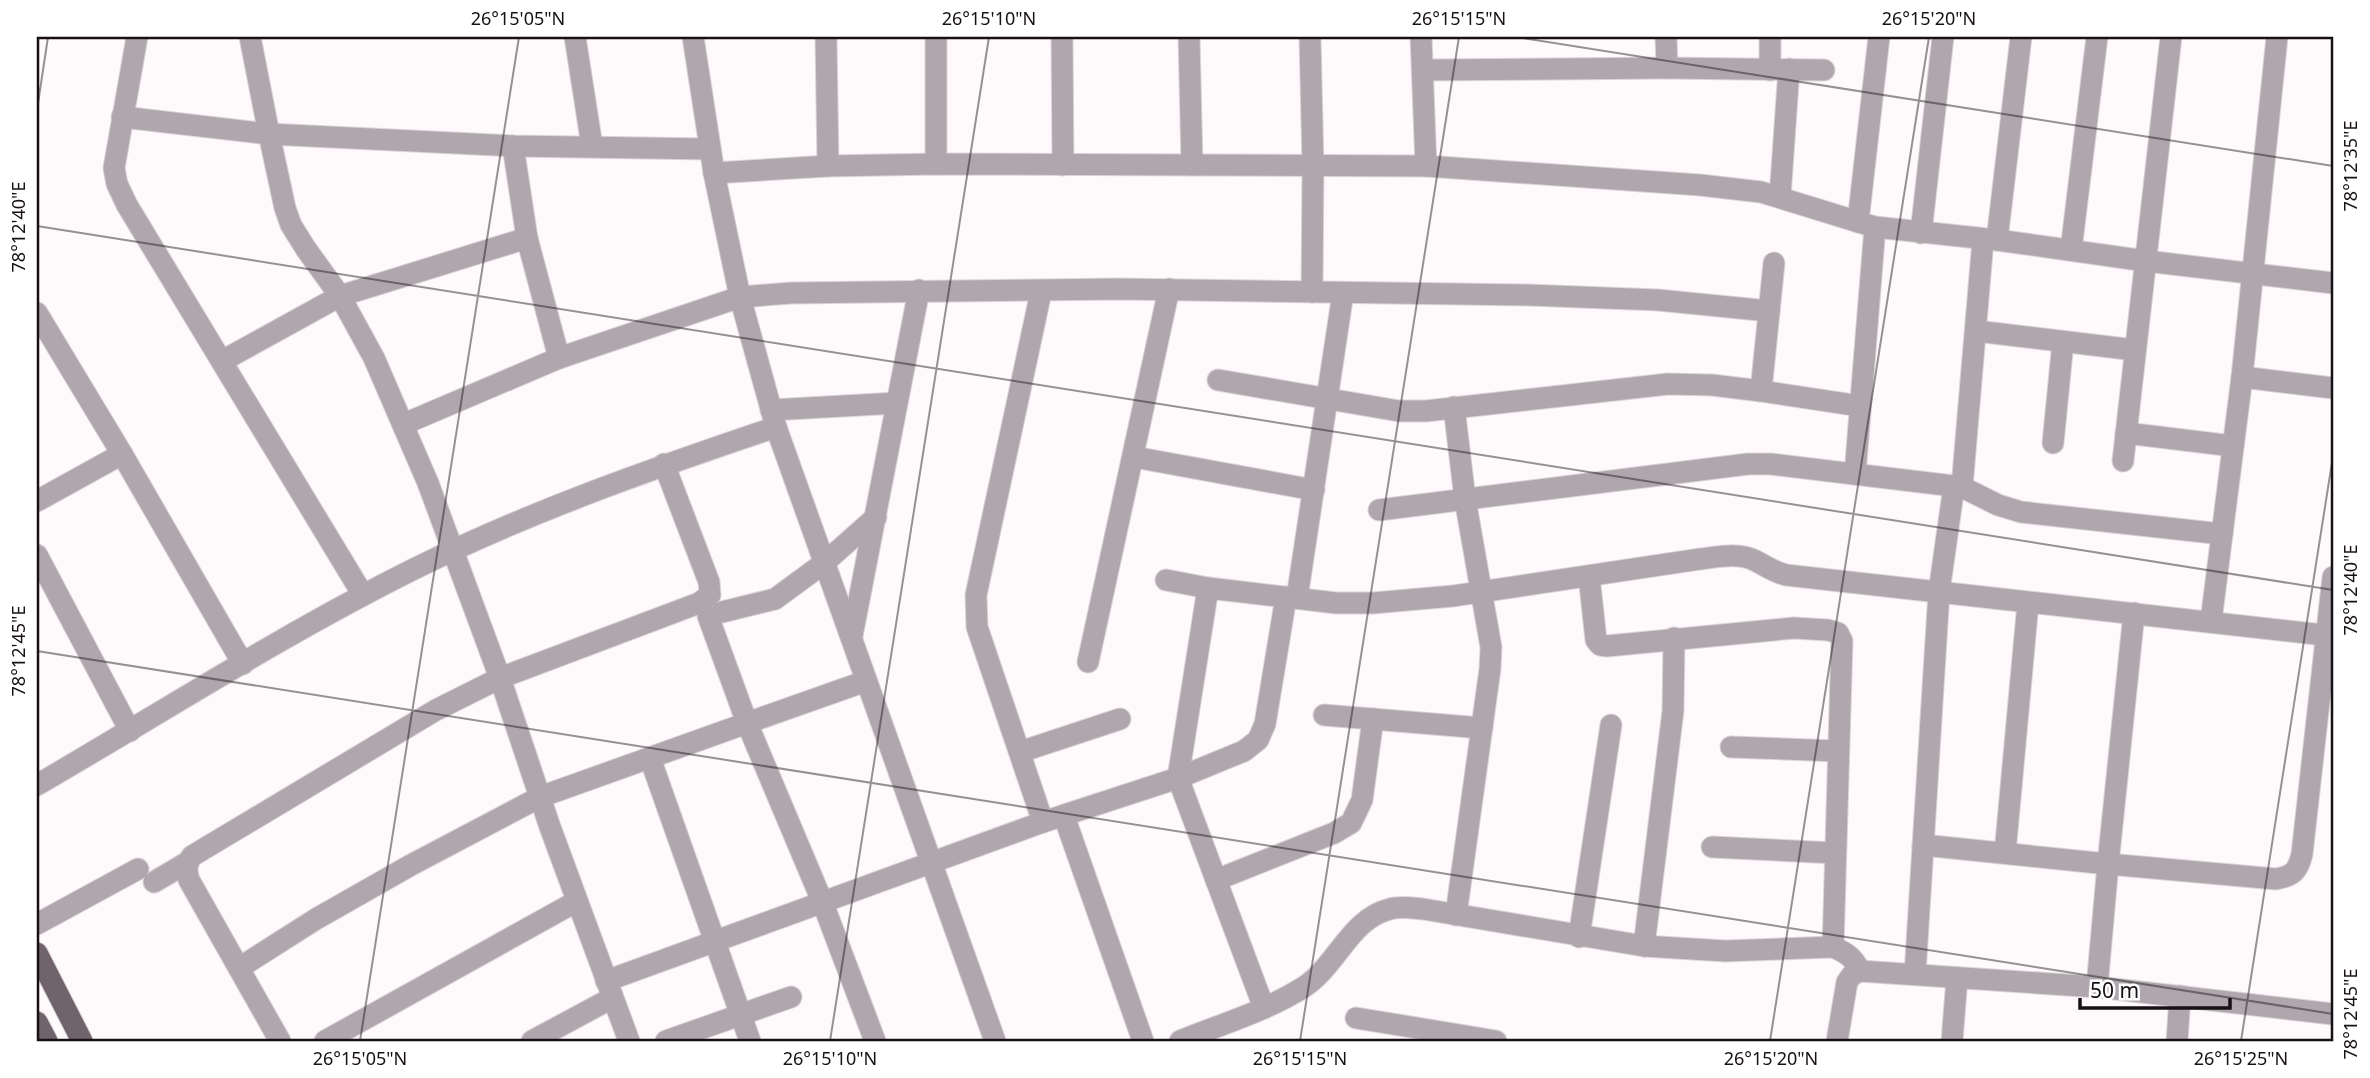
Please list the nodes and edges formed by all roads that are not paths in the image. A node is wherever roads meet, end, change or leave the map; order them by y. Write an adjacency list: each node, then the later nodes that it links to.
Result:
1 (136, 37): 23 (street)
2 (250, 37): 24 (street)
3 (575, 37): 26 (street)
4 (692, 37): 27 (street)
5 (827, 37): 31 (street)
6 (936, 37): 28 (street)
7 (1062, 37): 29 (street)
8 (1189, 37): 30 (street)
9 (1310, 37): 32 (street)
10 (1422, 37): 20 (street)
11 (1666, 37): 19 (street)
12 (1770, 37): 21 (street)
13 (1880, 37): 36 (street)
14 (1944, 37): 37 (street)
15 (2021, 37): 39 (street)
16 (2097, 37): 40 (street)
17 (2172, 37): 41 (street)
18 (2277, 37): 43 (street)
19 (1667, 68): 20 (street); 21 (street)
20 (1423, 69): 33 (street)
21 (1779, 70): 22 (street); 35 (street)
22 (1824, 70)
23 (122, 117): 24 (street); 58 (street)
24 (269, 134): 25 (street); 50 (street)
25 (513, 146): 26 (street); 38 (street)
26 (592, 146): 27 (street)
27 (710, 149): 34 (street)
28 (936, 164): 29 (street); 31 (street)
29 (1063, 165): 30 (street)
30 (1192, 165): 32 (street)
31 (828, 166): 34 (street)
32 (1313, 166): 33 (street); 48 (street)
33 (1426, 166): 35 (street)
34 (715, 173): 51 (street)
35 (1780, 197): 36 (street)
36 (1866, 224): 37 (street); 65 (street)
37 (1921, 233): 39 (street)
38 (527, 237): 50 (street); 57 (street)
39 (1990, 240): 40 (street); 54 (street)
40 (2071, 250): 41 (street)
41 (2146, 261): 43 (street); 56 (street)
42 (1774, 262): 52 (street)
43 (2253, 272): 44 (street); 59 (street)
44 (2333, 283)
45 (1169, 289): 47 (street); 48 (street); 73 (street)
46 (919, 290): 47 (street); 51 (street); 64 (street)
47 (1041, 292): 114 (street)
48 (1312, 292): 49 (street)
49 (1343, 293): 52 (street); 63 (street)
50 (340, 296): 58 (street); 68 (street)
51 (740, 298): 57 (street); 67 (street)
52 (1769, 311): 62 (street)
53 (37, 313): 72 (street)
54 (1976, 331): 55 (street); 77 (street)
55 (2063, 342): 56 (street); 70 (street)
56 (2135, 350): 69 (street)
57 (559, 358): 68 (street)
58 (222, 361): 93 (street)
59 (2242, 377): 61 (street); 71 (street)
60 (1218, 380): 63 (street)
61 (2333, 388)
62 (1761, 391): 65 (street); 66 (street)
63 (1328, 400): 66 (street); 78 (street)
64 (897, 403): 67 (street); 82 (street)
65 (1860, 406): 76 (street)
66 (1454, 407): 79 (street)
67 (773, 418): 75 (street); 86 (street)
68 (404, 424): 84 (street)
69 (2126, 433): 71 (street); 74 (street)
70 (2053, 443)
71 (2233, 446): 83 (street)
72 (122, 454): 80 (street); 102 (street)
73 (1134, 457): 78 (street); 101 (street)
74 (2123, 461)
75 (664, 464): 84 (street); 103 (street)
76 (1855, 474): 77 (street); 79 (street)
77 (1958, 487): 83 (street); 92 (street)
78 (1314, 490): 94 (street)
79 (1465, 499): 81 (street); 91 (street)
80 (37, 501)
81 (1379, 510)
82 (876, 517): 86 (street); 99 (street)
83 (2222, 534): 97 (street)
84 (453, 550): 93 (street); 103 (street)
85 (37, 555): 111 (street)
86 (824, 563): 99 (street); 108 (street)
87 (1589, 576): 91 (street); 92 (street); 100 (street)
88 (2333, 577): 98 (street)
89 (1166, 580): 90 (street)
90 (1208, 588): 94 (street); 116 (street)
91 (1480, 592): 94 (street); 110 (street)
92 (1940, 592): 95 (street); 121 (street)
93 (363, 595): 102 (street)
94 (1291, 598): 116 (street)
95 (2028, 603): 96 (street); 124 (street)
96 (2134, 613): 97 (street); 127 (street)
97 (2211, 621): 98 (street)
98 (2330, 635): 127 (street)
99 (851, 638): 104 (street)
100 (1674, 638): 113 (street); 135 (street)
101 (1088, 662)
102 (243, 664): 111 (street)
103 (500, 678): 118 (street); 125 (street)
104 (866, 681): 108 (street); 126 (street)
105 (1324, 715): 107 (street)
106 (1120, 719): 114 (street)
107 (1373, 719): 110 (street); 128 (street)
108 (747, 723): 115 (street); 130 (street)
109 (1611, 725): 133 (street)
110 (1482, 728): 131 (street)
111 (130, 731): 117 (street)
112 (1731, 747): 113 (street)
113 (1837, 751): 123 (street)
114 (1020, 752): 120 (street)
115 (650, 758): 118 (street); 134 (street)
116 (1178, 778): 119 (street); 128 (street)
117 (37, 785)
118 (540, 797): 129 (street); 138 (street)
119 (1064, 816): 120 (street); 162 (street)
120 (1043, 822): 126 (street)
121 (1923, 845): 124 (street); 140 (street)
122 (1712, 848): 123 (street)
123 (1835, 853): 136 (street)
124 (2006, 853): 127 (street)
125 (188, 862): 132 (street); 138 (street)
126 (930, 863): 130 (street); 161 (street)
127 (2108, 864): 142 (street)
128 (1216, 880): 146 (street)
129 (576, 901): 143 (street); 155 (street)
130 (822, 901): 134 (street); 160 (street)
131 (1456, 915): 133 (street); 146 (street)
132 (37, 924)
133 (1579, 937): 135 (street)
134 (715, 942): 143 (street); 147 (street)
135 (1644, 946): 136 (street)
136 (1833, 947): 139 (street)
137 (37, 953): 153 (main road)
138 (239, 968): 154 (street)
139 (1860, 971): 140 (street); 165 (street)
140 (1915, 974): 141 (street)
141 (1957, 978): 142 (street); 166 (street)
142 (2097, 987): 144 (street)
143 (609, 989): 156 (street); 157 (street)
144 (2180, 996): 148 (street); 167 (street)
145 (791, 998): 147 (street)
146 (1264, 1008): 151 (street)
147 (741, 1014): 158 (street); 159 (street)
148 (2333, 1014)
149 (1356, 1018): 164 (street)
150 (37, 1022): 152 (main road)
151 (1221, 1033): 163 (street)
152 (47, 1041)
153 (82, 1041)
154 (280, 1041)
155 (325, 1041)
156 (532, 1041)
157 (629, 1041)
158 (666, 1041)
159 (750, 1041)
160 (875, 1041)
161 (995, 1041)
162 (1143, 1041)
163 (1180, 1041)
164 (1496, 1041)
165 (1837, 1041)
166 (1952, 1041)
167 (2177, 1041)

